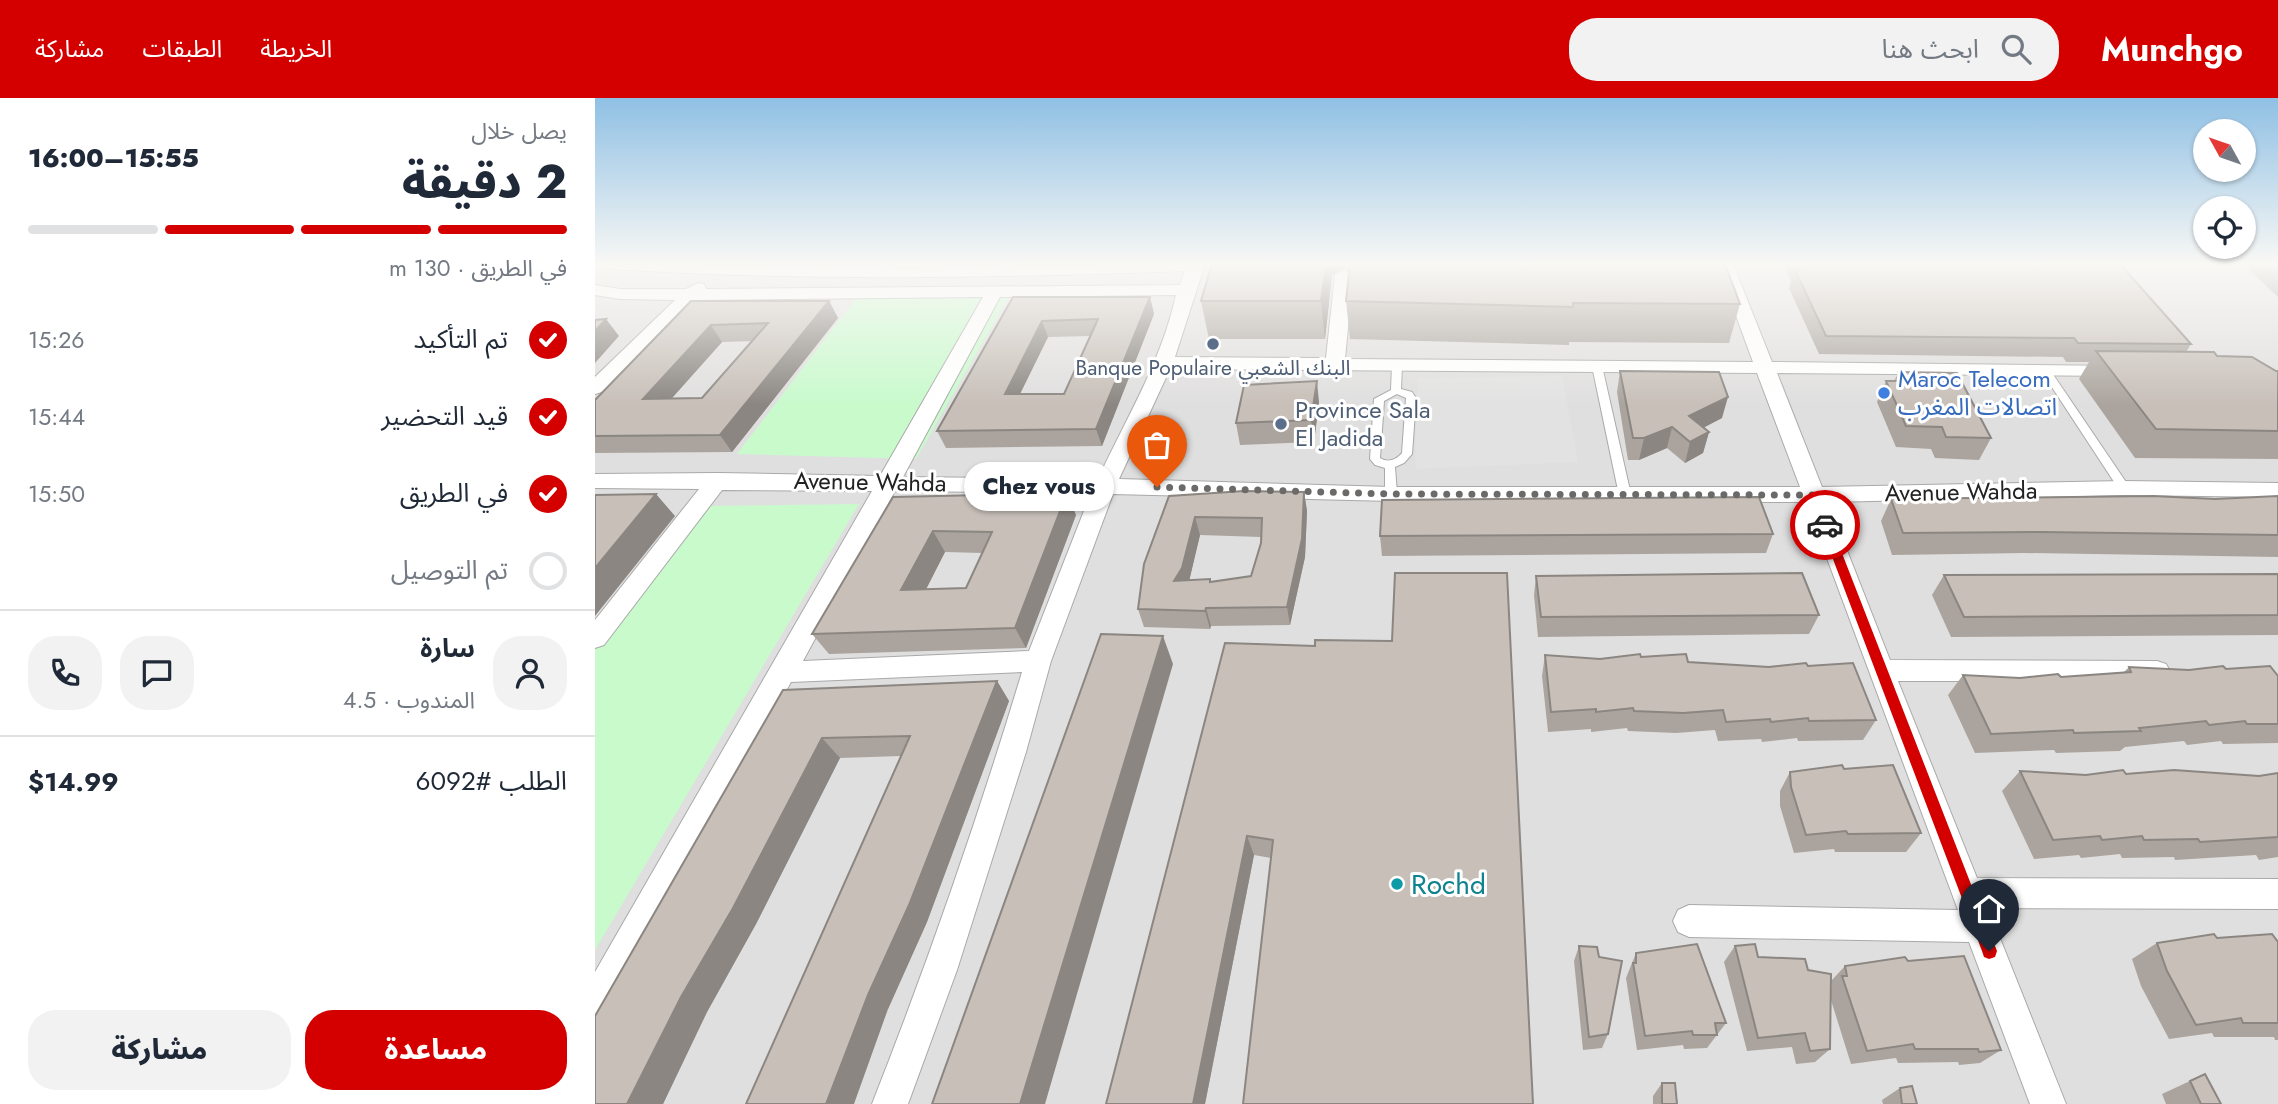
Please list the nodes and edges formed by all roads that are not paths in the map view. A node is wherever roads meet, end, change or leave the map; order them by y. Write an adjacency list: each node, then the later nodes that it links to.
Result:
1 (675, 311): 13 (street)
2 (984, 311): 18 (street)
3 (1182, 311): 6 (street)
4 (1340, 311): 7 (street)
5 (1743, 311): 10 (street)
6 (1163, 363): 7 (street); 19 (street)
7 (1335, 364): 8 (street)
8 (1397, 365): 9 (street); 14 (lane)
9 (1597, 366): 10 (street); 23 (lane)
10 (1765, 368): 11 (street); 24 (street)
11 (2045, 369): 12 (street); 20 (lane)
12 (2141, 370)
13 (595, 388)
14 (1396, 391): 15 (lane); 15 (lane)
15 (1390, 465): 22 (lane)
16 (718, 480): 17 (street, Avenue Wahda); 18 (street, Avenue Wahda); 25 (street)
17 (595, 481)
18 (889, 483): 19 (street, Avenue Wahda); 29 (street)
19 (1105, 486): 22 (street, Avenue Wahda); 26 (street)
20 (2124, 488): 21 (street, Avenue Wahda); 24 (street, Avenue Wahda)
21 (2278, 490)
22 (1391, 494): 23 (street, Avenue Wahda)
23 (1625, 495): 24 (street, Avenue Wahda)
24 (1814, 495): 27 (street)
25 (595, 638)
26 (1038, 661): 29 (street); 35 (street)
27 (1881, 670): 28 (street); 30 (street)
28 (2179, 671)
29 (783, 672): 34 (street)
30 (1967, 893): 31 (street); 33 (street)
31 (2278, 894)
32 (1689, 920): 33 (street)
33 (1979, 926): 36 (street)
34 (595, 1004)
35 (890, 1104)
36 (2048, 1104)

